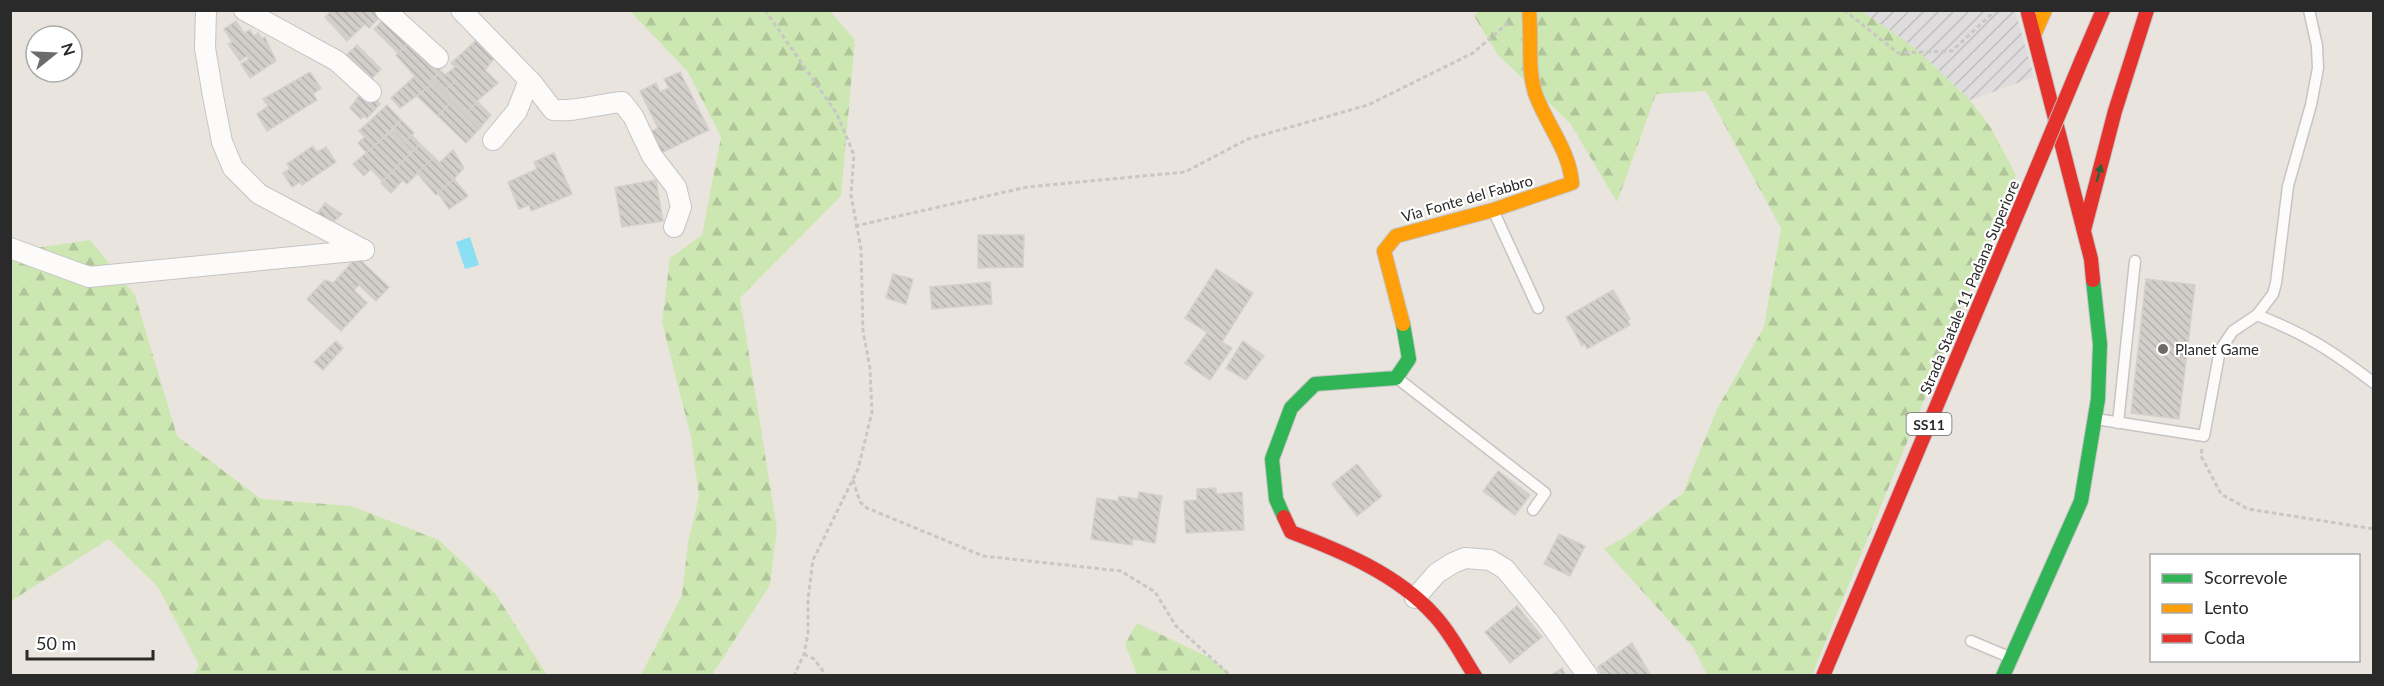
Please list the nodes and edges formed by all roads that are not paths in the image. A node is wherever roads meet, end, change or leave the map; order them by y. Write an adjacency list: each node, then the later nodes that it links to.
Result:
1 (206, 10): 19 (street)
2 (244, 10): 14 (street)
3 (385, 10): 12 (street)
4 (461, 10): 13 (street)
5 (1529, 10): 16 (main road, Via Fonte del Fabbro)
6 (2028, 10): 11 (main road)
7 (2045, 10): 11 (main road)
8 (2103, 10): 33 (main road, Strada Statale 11 Padana Superiore / SS11, bridge)
9 (2147, 10): 18 (main road, one-way to 9)
10 (2309, 10): 22 (lane)
11 (2034, 35): 18 (main road)
12 (438, 58)
13 (529, 80): 15 (street); 17 (street)
14 (371, 92)
15 (493, 140)
16 (1493, 210): 21 (lane); 23 (main road, Via Fonte del Fabbro)
17 (674, 227)
18 (2084, 230): 25 (main road)
19 (10, 249)
20 (2135, 261): 26 (lane)
21 (1538, 308)
22 (2257, 315): 24 (lane); 26 (lane)
23 (1396, 378): 27 (lane); 28 (main road)
24 (2373, 383)
25 (2095, 419): 26 (lane); 30 (main road)
26 (2118, 423)
27 (1533, 510)
28 (1414, 598): 31 (main road); 32 (street)
29 (1971, 641): 30 (lane)
30 (2011, 657): 34 (main road)
31 (1475, 675)
32 (1588, 675)
33 (1823, 675)
34 (2002, 675)

